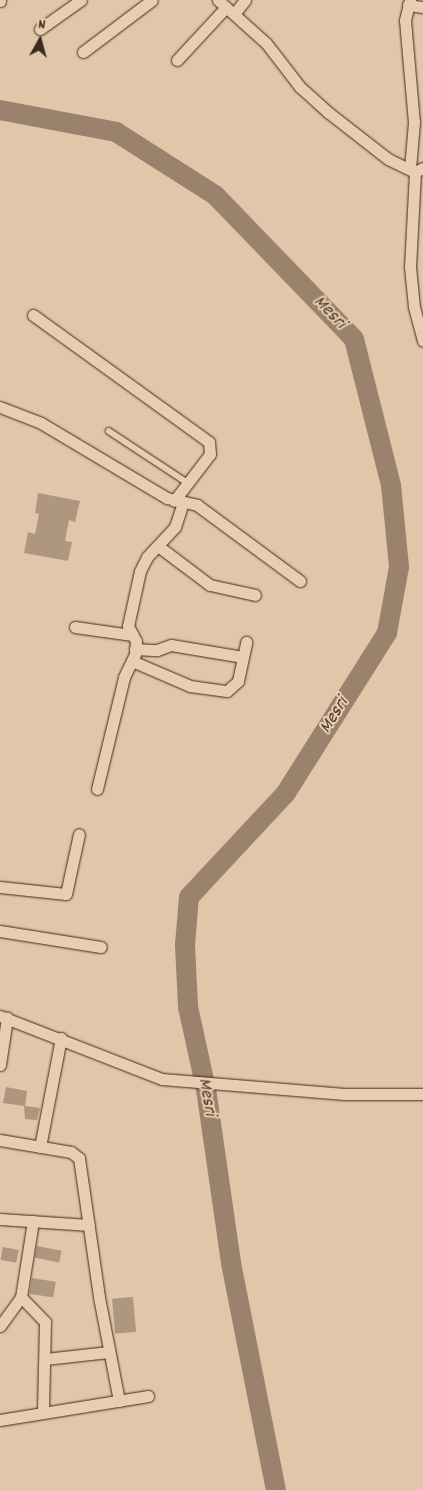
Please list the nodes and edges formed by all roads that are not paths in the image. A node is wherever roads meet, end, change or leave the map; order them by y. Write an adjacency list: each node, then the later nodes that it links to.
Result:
1 (81, 0): 7 (street)
2 (152, 0): 8 (street)
3 (245, 0): 5 (street)
4 (409, 3): 6 (street); 10 (street)
5 (226, 7): 9 (street); 10 (street)
6 (423, 7)
7 (40, 29)
8 (84, 52)
9 (177, 60)
10 (416, 170): 12 (street)
11 (33, 315): 15 (street)
12 (423, 341)
13 (0, 407): 16 (street)
14 (109, 431): 15 (lane)
15 (188, 482): 16 (street)
16 (178, 501): 17 (street); 18 (street)
17 (158, 546): 19 (street); 21 (street)
18 (300, 581)
19 (255, 595)
20 (75, 627): 21 (street)
21 (132, 635): 23 (street)
22 (246, 642): 24 (street)
23 (135, 649): 24 (street); 25 (street)
24 (243, 657): 25 (street)
25 (132, 661): 26 (street)
26 (97, 789)
27 (79, 834): 28 (street)
28 (0, 887)
29 (0, 931): 30 (street)
30 (101, 946)
31 (4, 1017): 32 (street); 33 (street)
32 (61, 1038): 34 (street); 36 (street)
33 (0, 1065)
34 (423, 1094)
35 (0, 1140): 36 (street)
36 (40, 1147): 39 (street)
37 (0, 1219): 38 (street)
38 (33, 1221): 39 (street); 40 (street)
39 (89, 1225): 42 (street)
40 (21, 1297): 41 (street); 43 (street)
41 (0, 1326)
42 (109, 1352): 43 (street); 45 (street)
43 (45, 1359): 46 (street)
44 (148, 1396): 45 (street)
45 (119, 1401): 46 (street)
46 (43, 1413): 47 (street)
47 (0, 1420)

